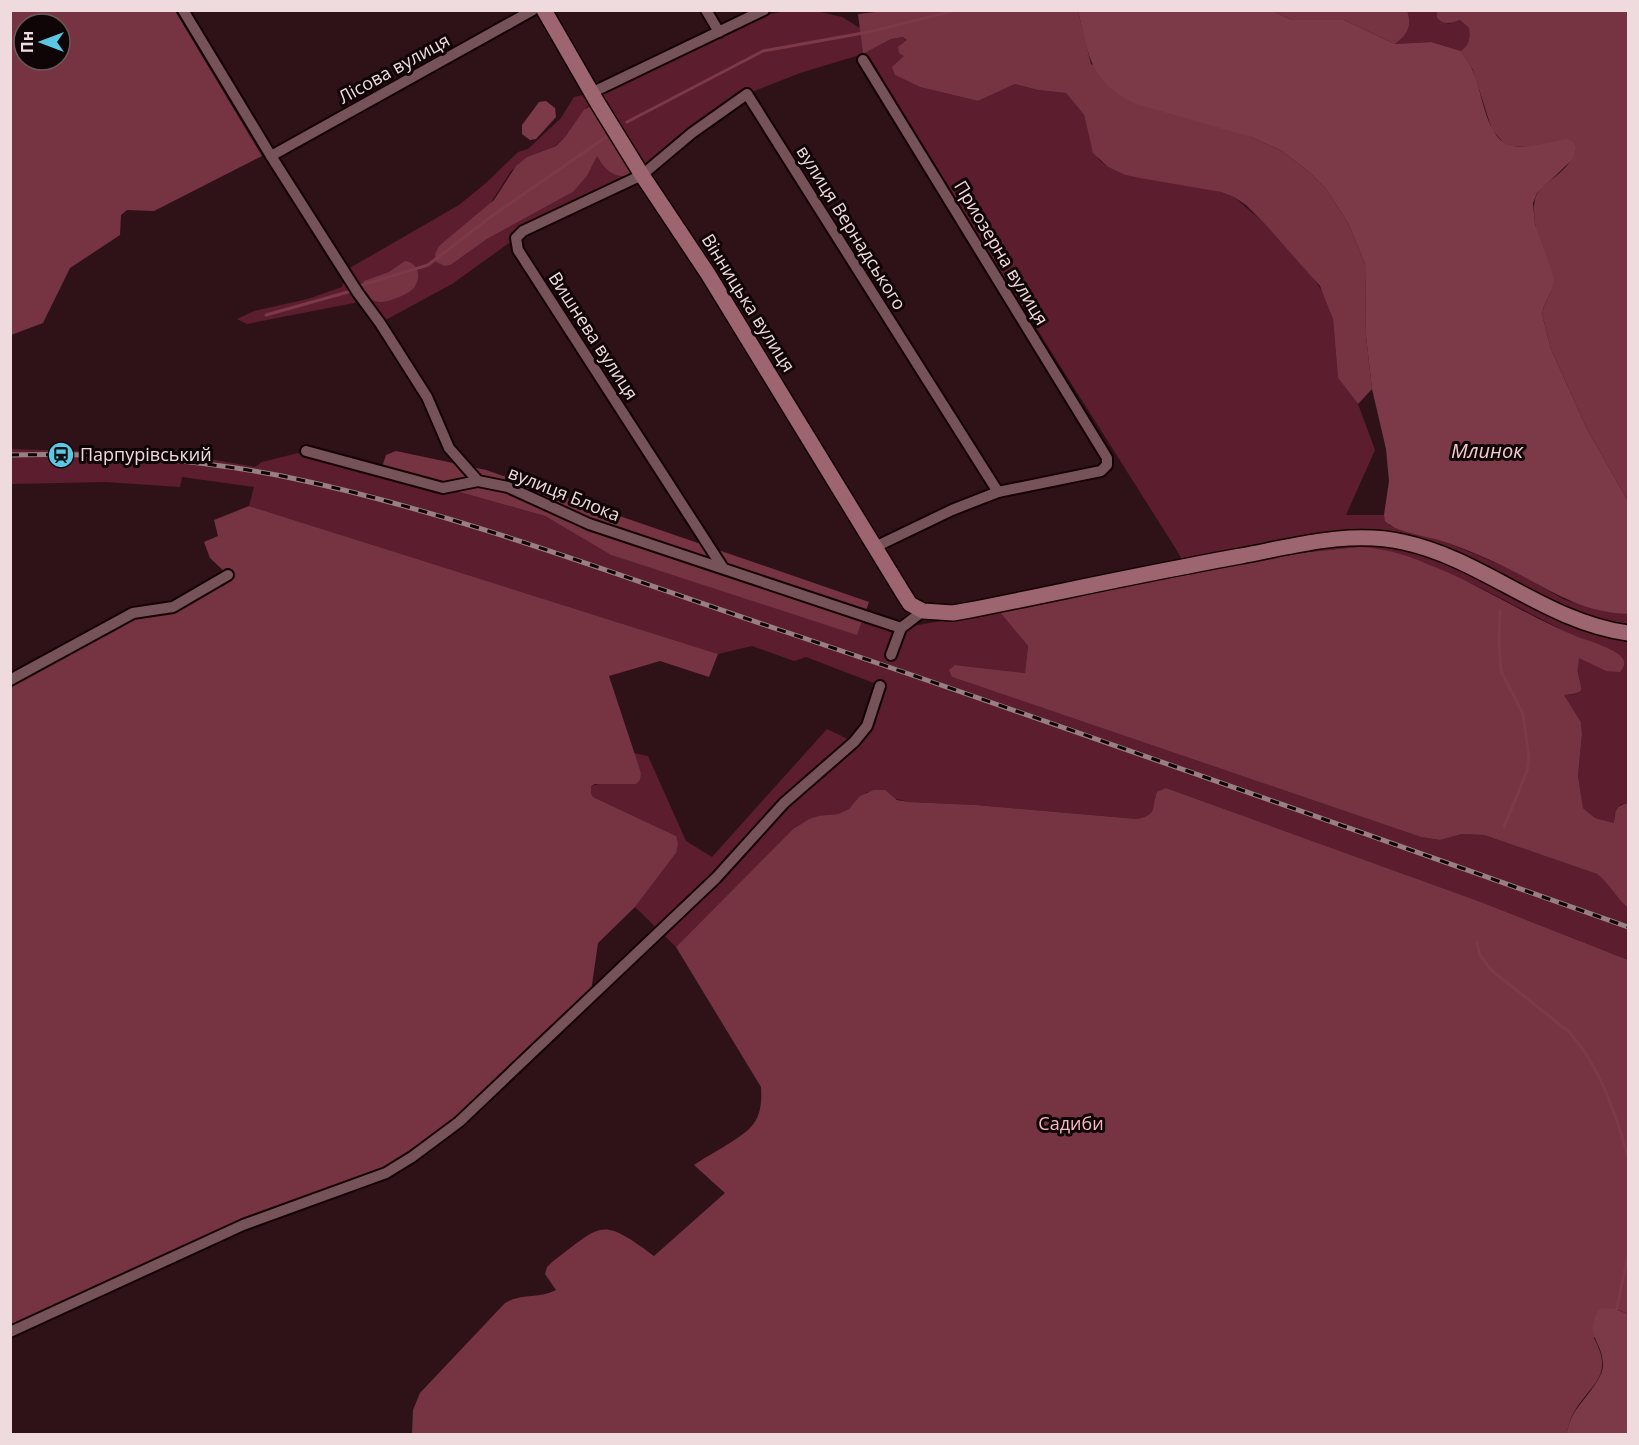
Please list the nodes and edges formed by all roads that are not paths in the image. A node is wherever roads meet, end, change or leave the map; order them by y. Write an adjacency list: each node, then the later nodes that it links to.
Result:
1 (183, 10): 9 (street)
2 (532, 10): 9 (street, Лісова вулиця)
3 (544, 10): 8 (street, Вінницька вулиця)
4 (706, 10): 6 (street)
5 (764, 10): 6 (street)
6 (719, 32): 8 (street)
7 (863, 60): 13 (street, Приозерна вулиця)
8 (591, 93): 10 (street, Вінницька вулиця)
9 (271, 156): 12 (street)
10 (642, 175): 13 (street, вулиця Вернадського); 14 (street, Вінницька вулиця); 15 (street, Вишнева вулиця)
11 (306, 451): 12 (street)
12 (478, 481): 15 (street, вулиця Блока)
13 (998, 492): 14 (street)
14 (875, 547): 17 (street, Вінницька вулиця)
15 (723, 568): 18 (street, вулиця Блока)
16 (228, 575): 21 (street)
17 (923, 611): 18 (street); 19 (street)
18 (901, 628): 20 (street)
19 (1629, 633)
20 (891, 655)
21 (10, 680)
22 (880, 686): 23 (street)
23 (10, 1332)

